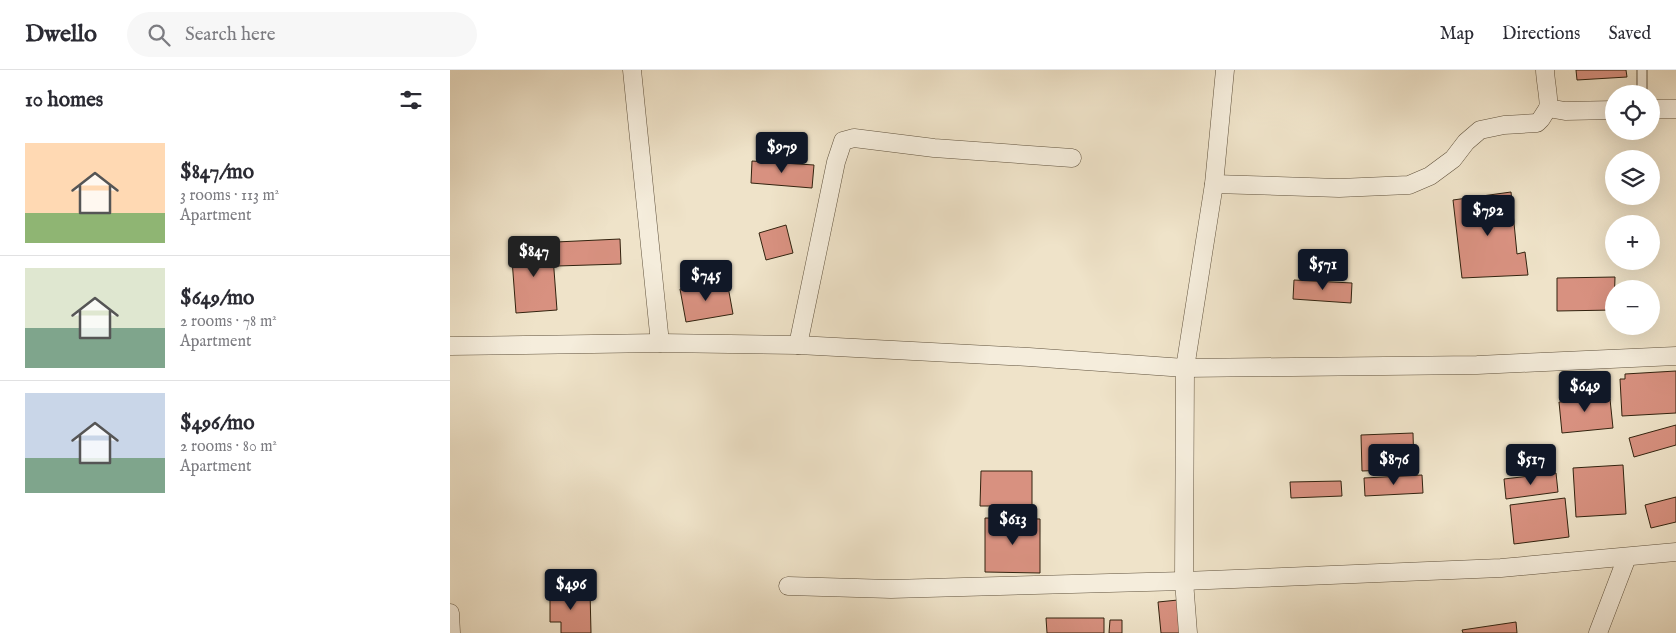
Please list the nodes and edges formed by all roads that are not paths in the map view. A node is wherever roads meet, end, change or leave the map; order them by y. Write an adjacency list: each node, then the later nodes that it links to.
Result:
1 (632, 70): 12 (street)
2 (1225, 70): 11 (street)
3 (1545, 70): 6 (street)
4 (1642, 70): 5 (lane)
5 (1642, 85)
6 (1548, 108): 9 (street); 11 (street)
7 (1660, 109): 8 (street)
8 (1676, 109)
9 (1605, 110)
10 (1072, 158): 13 (street)
11 (1214, 184): 16 (street)
12 (660, 343): 13 (street); 14 (street)
13 (798, 345): 16 (street)
14 (450, 346)
15 (1676, 356): 16 (street)
16 (1185, 368): 19 (street)
17 (1676, 552): 18 (street)
18 (1626, 557): 19 (street); 24 (street)
19 (1184, 582): 20 (street); 23 (street)
20 (788, 586)
21 (450, 613): 22 (street)
22 (451, 633)
23 (1188, 633)
24 (1598, 633)

